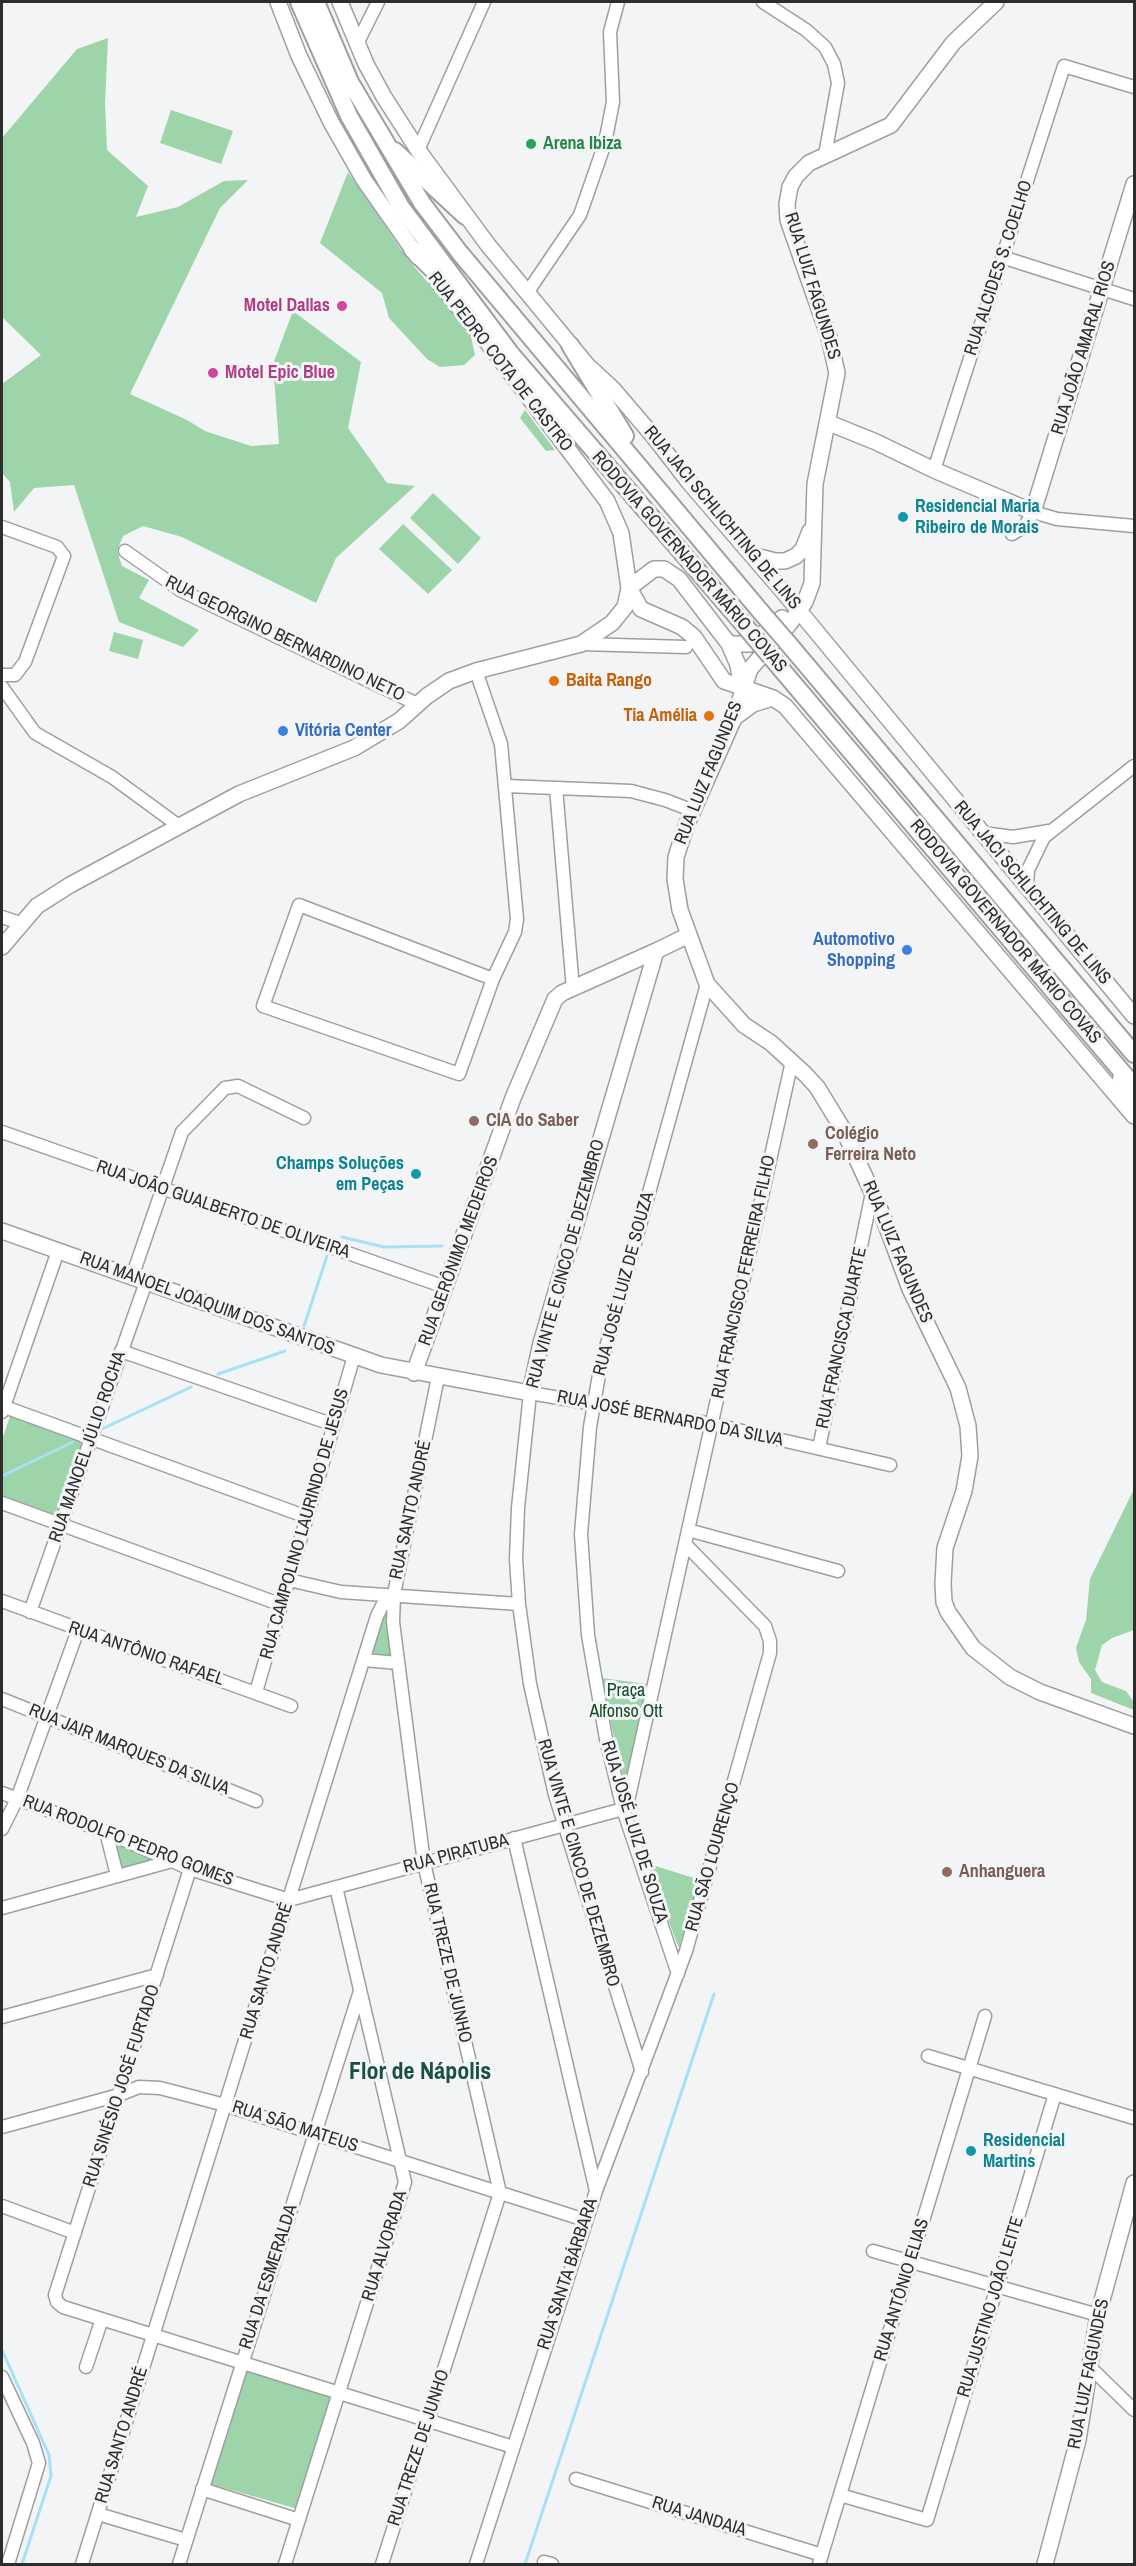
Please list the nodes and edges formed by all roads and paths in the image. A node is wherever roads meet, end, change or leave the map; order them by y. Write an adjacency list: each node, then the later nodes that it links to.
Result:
1 (278, 2): 17 (main road, RUA PEDRO COTA DE CASTRO)
2 (299, 2): 23 (highway, RODOVIA GOVERNADOR MÁRIO COVAS)
3 (316, 2): 12 (highway, RODOVIA GOVERNADOR MÁRIO COVAS)
4 (340, 2): 10 (main road, RUA JACI SCHLICHTING DE LINS)
5 (378, 2): 10 (street)
6 (484, 2): 13 (street)
7 (618, 2): 20 (street)
8 (763, 2): 14 (street)
9 (996, 2): 14 (main road, RUA LUIZ FAGUNDES)
10 (357, 44): 13 (main road, RUA JACI SCHLICHTING DE LINS)
11 (1134, 87): 18 (street, RUA ALCIDES S. COELHO)
12 (381, 138): 16 (highway); 26 (highway, RODOVIA GOVERNADOR MÁRIO COVAS)
13 (418, 150): 16 (main road, RUA JACI SCHLICHTING DE LINS)
14 (825, 155): 24 (main road, RUA LUIZ FAGUNDES)
15 (1134, 184): 19 (main road, RUA JOÃO AMARAL RIOS)
16 (465, 216): 20 (main road, RUA JACI SCHLICHTING DE LINS)
17 (412, 249): 23 (highway); 35 (main road, RUA PEDRO COTA DE CASTRO)
18 (1002, 257): 19 (street); 25 (street, RUA ALCIDES S. COELHO)
19 (1102, 288): 21 (street); 27 (main road, RUA JOÃO AMARAL RIOS)
20 (527, 293): 22 (main road, RUA JACI SCHLICHTING DE LINS)
21 (1134, 299)
22 (570, 345): 26 (highway); 33 (main road, RUA JACI SCHLICHTING DE LINS)
23 (511, 354): 65 (highway, RODOVIA GOVERNADOR MÁRIO COVAS, bridge)
24 (828, 423): 25 (main road); 28 (main road, RUA LUIZ FAGUNDES)
25 (934, 470): 27 (main road)
26 (651, 481): 66 (highway, RODOVIA GOVERNADOR MÁRIO COVAS, bridge)
27 (1033, 512): 29 (street); 31 (street)
28 (813, 522): 33 (main road); 34 (main road, RUA LUIZ FAGUNDES)
29 (1134, 526)
30 (2, 527): 42 (street)
31 (1012, 534)
32 (125, 551): 46 (street, RUA GEORGINO BERNARDINO NETO)
33 (752, 554): 36 (main road, RUA JACI SCHLICHTING DE LINS)
34 (812, 583): 36 (main road, RUA LUIZ FAGUNDES); 37 (main road)
35 (629, 588): 38 (main road); 39 (main road); 44 (main road, RUA PEDRO COTA DE CASTRO)
36 (798, 610): 37 (main road, RUA JACI SCHLICHTING DE LINS); 39 (main road); 44 (main road, RUA LUIZ FAGUNDES)
37 (818, 633): 54 (main road, RUA JACI SCHLICHTING DE LINS)
38 (581, 644): 40 (street); 41 (main road)
39 (729, 644): 44 (main road)
40 (686, 647)
41 (476, 671): 46 (main road); 49 (street)
42 (2, 675)
43 (2, 687): 52 (street)
44 (742, 688): 45 (main road, RUA PEDRO COTA DE CASTRO); 47 (main road, RUA LUIZ FAGUNDES)
45 (773, 698): 47 (main road); 70 (main road)
46 (417, 704): 52 (main road)
47 (734, 718): 51 (main road, RUA LUIZ FAGUNDES)
48 (1134, 766): 53 (street)
49 (506, 786): 50 (street); 61 (street)
50 (556, 788): 51 (street); 63 (street)
51 (691, 810): 58 (main road, RUA LUIZ FAGUNDES)
52 (179, 826): 57 (main road)
53 (1053, 830): 54 (street); 55 (street)
54 (982, 833): 55 (main road, RUA JACI SCHLICHTING DE LINS)
55 (1027, 886): 64 (main road, RUA JACI SCHLICHTING DE LINS)
56 (2, 917): 57 (street)
57 (20, 923): 59 (main road)
58 (689, 935): 60 (main road); 62 (main road, RUA LUIZ FAGUNDES)
59 (2, 947)
60 (656, 951): 63 (main road, RUA GERÔNIMO MEDEIROS); 83 (main road, RUA VINTE E CINCO DE DEZEMBRO)
61 (494, 980): 61 (street)
62 (707, 984): 67 (main road, RUA LUIZ FAGUNDES); 84 (street, RUA JOSÉ LUIZ DE SOUZA)
63 (573, 988): 78 (main road, RUA GERÔNIMO MEDEIROS)
64 (1134, 1016)
65 (1106, 1052): 68 (highway, RODOVIA GOVERNADOR MÁRIO COVAS); 69 (highway)
66 (1134, 1054)
67 (792, 1061): 74 (main road, RUA LUIZ FAGUNDES); 86 (street, RUA FRANCISCO FERREIRA FILHO)
68 (1134, 1086)
69 (1134, 1102)
70 (1134, 1116)
71 (304, 1118): 73 (street, RUA MANOEL JÚLIO ROCHA)
72 (2, 1132): 73 (street, RUA JOÃO GUALBERTO DE OLIVEIRA)
73 (162, 1190): 77 (street, RUA MANOEL JÚLIO ROCHA); 78 (street, RUA JOÃO GUALBERTO DE OLIVEIRA)
74 (872, 1193): 89 (street, RUA FRANCISCA DUARTE); 110 (main road, RUA LUIZ FAGUNDES)
75 (2, 1231): 76 (main road, RUA MANOEL JOAQUIM DOS SANTOS)
76 (58, 1251): 77 (main road, RUA MANOEL JOAQUIM DOS SANTOS); 85 (street)
77 (139, 1279): 79 (street, RUA MANOEL JÚLIO ROCHA); 80 (main road, RUA MANOEL JOAQUIM DOS SANTOS)
78 (445, 1287): 81 (main road, RUA GERÔNIMO MEDEIROS)
79 (121, 1351): 87 (street); 88 (street, RUA MANOEL JÚLIO ROCHA)
80 (354, 1356): 81 (main road, RUA MANOEL JOAQUIM DOS SANTOS); 87 (street, RUA CAMPOLINO LAURINDO DE JESUS)
81 (414, 1372): 82 (main road, RUA JOSÉ BERNARDO DA SILVA)
82 (438, 1377): 83 (main road, RUA JOSÉ BERNARDO DA SILVA); 98 (street, RUA SANTO ANDRÉ)
83 (530, 1393): 84 (street, RUA JOSÉ BERNARDO DA SILVA); 100 (street, RUA VINTE E CINCO DE DEZEMBRO)
84 (593, 1403): 86 (street, RUA JOSÉ BERNARDO DA SILVA); 113 (street, RUA JOSÉ LUIZ DE SOUZA)
85 (2, 1408): 88 (street)
86 (712, 1424): 89 (street, RUA JOSÉ BERNARDO DA SILVA); 94 (street, RUA FRANCISCO FERREIRA FILHO)
87 (334, 1425): 92 (street, RUA CAMPOLINO LAURINDO DE JESUS)
88 (91, 1437): 92 (street); 93 (street, RUA MANOEL JÚLIO ROCHA)
89 (819, 1448): 90 (street, RUA JOSÉ BERNARDO DA SILVA)
90 (890, 1465)
91 (2, 1503): 93 (street)
92 (307, 1517): 97 (street, RUA CAMPOLINO LAURINDO DE JESUS)
93 (61, 1523): 101 (street); 102 (street, RUA MANOEL JÚLIO ROCHA)
94 (688, 1530): 95 (street, RUA FRANCISCO FERREIRA FILHO); 96 (street)
95 (685, 1544): 113 (street, RUA FRANCISCO FERREIRA FILHO); 125 (street, RUA SÃO LOURENÇO)
96 (837, 1571)
97 (289, 1580): 98 (street); 101 (street, RUA CAMPOLINO LAURINDO DE JESUS)
98 (394, 1594): 100 (street); 104 (street, RUA SANTO ANDRÉ); 105 (street, RUA TREZE DE JUNHO)
99 (2, 1601): 102 (street, RUA ANTÔNIO RAFAEL)
100 (519, 1604): 114 (street, RUA VINTE E CINCO DE DEZEMBRO)
101 (282, 1605): 106 (street, RUA CAMPOLINO LAURINDO DE JESUS)
102 (30, 1612): 103 (street, RUA ANTÔNIO RAFAEL)
103 (78, 1630): 106 (street, RUA ANTÔNIO RAFAEL); 109 (street)
104 (364, 1660): 105 (street); 123 (street, RUA SANTO ANDRÉ)
105 (398, 1663): 119 (street, RUA TREZE DE JUNHO)
106 (256, 1692): 108 (street, RUA ANTÔNIO RAFAEL)
107 (2, 1700): 109 (street, RUA JAIR MARQUES DA SILVA)
108 (291, 1706)
109 (48, 1718): 111 (street); 112 (street, RUA JAIR MARQUES DA SILVA)
110 (1134, 1726)
111 (7, 1796): 115 (street); 116 (street, RUA RODOLFO PEDRO GOMES)
112 (256, 1801)
113 (623, 1809): 114 (street, RUA PIRATUBA); 125 (street, RUA JOSÉ LUIZ DE SOUZA)
114 (564, 1825): 117 (street, RUA PIRATUBA); 132 (street, RUA VINTE E CINCO DE DEZEMBRO)
115 (2, 1829)
116 (106, 1832): 118 (street, RUA RODOLFO PEDRO GOMES); 121 (street)
117 (514, 1839): 119 (street, RUA PIRATUBA); 141 (street, RUA SANTA BÁRBARA)
118 (172, 1861): 120 (street, RUA RODOLFO PEDRO GOMES); 121 (street)
119 (424, 1863): 122 (street, RUA PIRATUBA); 142 (street, RUA TREZE DE JUNHO)
120 (190, 1869): 123 (street, RUA RODOLFO PEDRO GOMES); 126 (street, RUA SINÉSIO JOSÉ FURTADO)
121 (117, 1875): 124 (street)
122 (336, 1887): 123 (street, RUA PIRATUBA); 127 (street, RUA ALVORADA)
123 (289, 1900): 135 (street, RUA SANTO ANDRÉ)
124 (2, 1908)
125 (678, 1974): 132 (street, RUA SÃO LOURENÇO)
126 (157, 1975): 129 (street); 134 (street, RUA SINÉSIO JOSÉ FURTADO)
127 (360, 1989): 138 (street, RUA DA ESMERALDA); 139 (street, RUA ALVORADA)
128 (985, 2016): 131 (street, RUA ANTÔNIO ELIAS)
129 (2, 2017)
130 (928, 2056): 131 (street)
131 (969, 2068): 133 (street); 147 (street, RUA ANTÔNIO ELIAS)
132 (642, 2072): 141 (street, RUA SÃO LOURENÇO)
133 (1055, 2094): 136 (street); 148 (street, RUA JUSTINO JOÃO LEITE)
134 (119, 2095): 135 (street, RUA SÃO MATEUS); 137 (street, RUA SÃO MATEUS); 145 (street, RUA SINÉSIO JOSÉ FURTADO)
135 (225, 2105): 138 (street, RUA SÃO MATEUS); 151 (street, RUA SANTO ANDRÉ)
136 (1134, 2118)
137 (2, 2127)
138 (315, 2133): 139 (street, RUA SÃO MATEUS); 152 (street, RUA DA ESMERALDA)
139 (402, 2161): 142 (street, RUA SÃO MATEUS); 156 (street, RUA ALVORADA)
140 (1134, 2183): 149 (main road, RUA LUIZ FAGUNDES)
141 (596, 2191): 144 (street, RUA SANTA BÁRBARA)
142 (500, 2193): 144 (street, RUA SÃO MATEUS); 158 (street, RUA TREZE DE JUNHO)
143 (2, 2206): 145 (street)
144 (585, 2220): 159 (street, RUA SANTA BÁRBARA)
145 (75, 2233): 150 (street, RUA SINÉSIO JOSÉ FURTADO)
146 (873, 2251): 147 (street)
147 (910, 2262): 148 (street); 162 (street, RUA ANTÔNIO ELIAS)
148 (997, 2287): 149 (street); 162 (street, RUA JUSTINO JOÃO LEITE)
149 (1098, 2315): 154 (main road, RUA LUIZ FAGUNDES)
150 (102, 2319): 151 (street); 153 (street)
151 (153, 2335): 152 (street); 163 (street, RUA SANTO ANDRÉ)
152 (242, 2363): 156 (street); 161 (street, RUA DA ESMERALDA)
153 (86, 2367)
154 (1091, 2368): 157 (street); 173 (main road, RUA LUIZ FAGUNDES)
155 (2, 2377): 167 (street)
156 (339, 2393): 158 (street); 164 (street, RUA ALVORADA)
157 (1134, 2410)
158 (428, 2421): 159 (street); 171 (street, RUA TREZE DE JUNHO)
159 (513, 2447): 172 (street, RUA SANTA BÁRBARA)
160 (576, 2479): 166 (street, RUA JANDAIA)
161 (202, 2489): 164 (street); 165 (street, RUA DA ESMERALDA)
162 (840, 2495): 166 (street, RUA ANTÔNIO ELIAS)
163 (98, 2514): 165 (street); 168 (street, RUA SANTO ANDRÉ)
164 (299, 2520): 170 (street, RUA ALVORADA)
165 (186, 2540): 169 (street, RUA DA ESMERALDA)
166 (820, 2560)
167 (8, 2565)
168 (82, 2565)
169 (179, 2565)
170 (285, 2565)
171 (382, 2565)
172 (476, 2565)
173 (1045, 2565)

